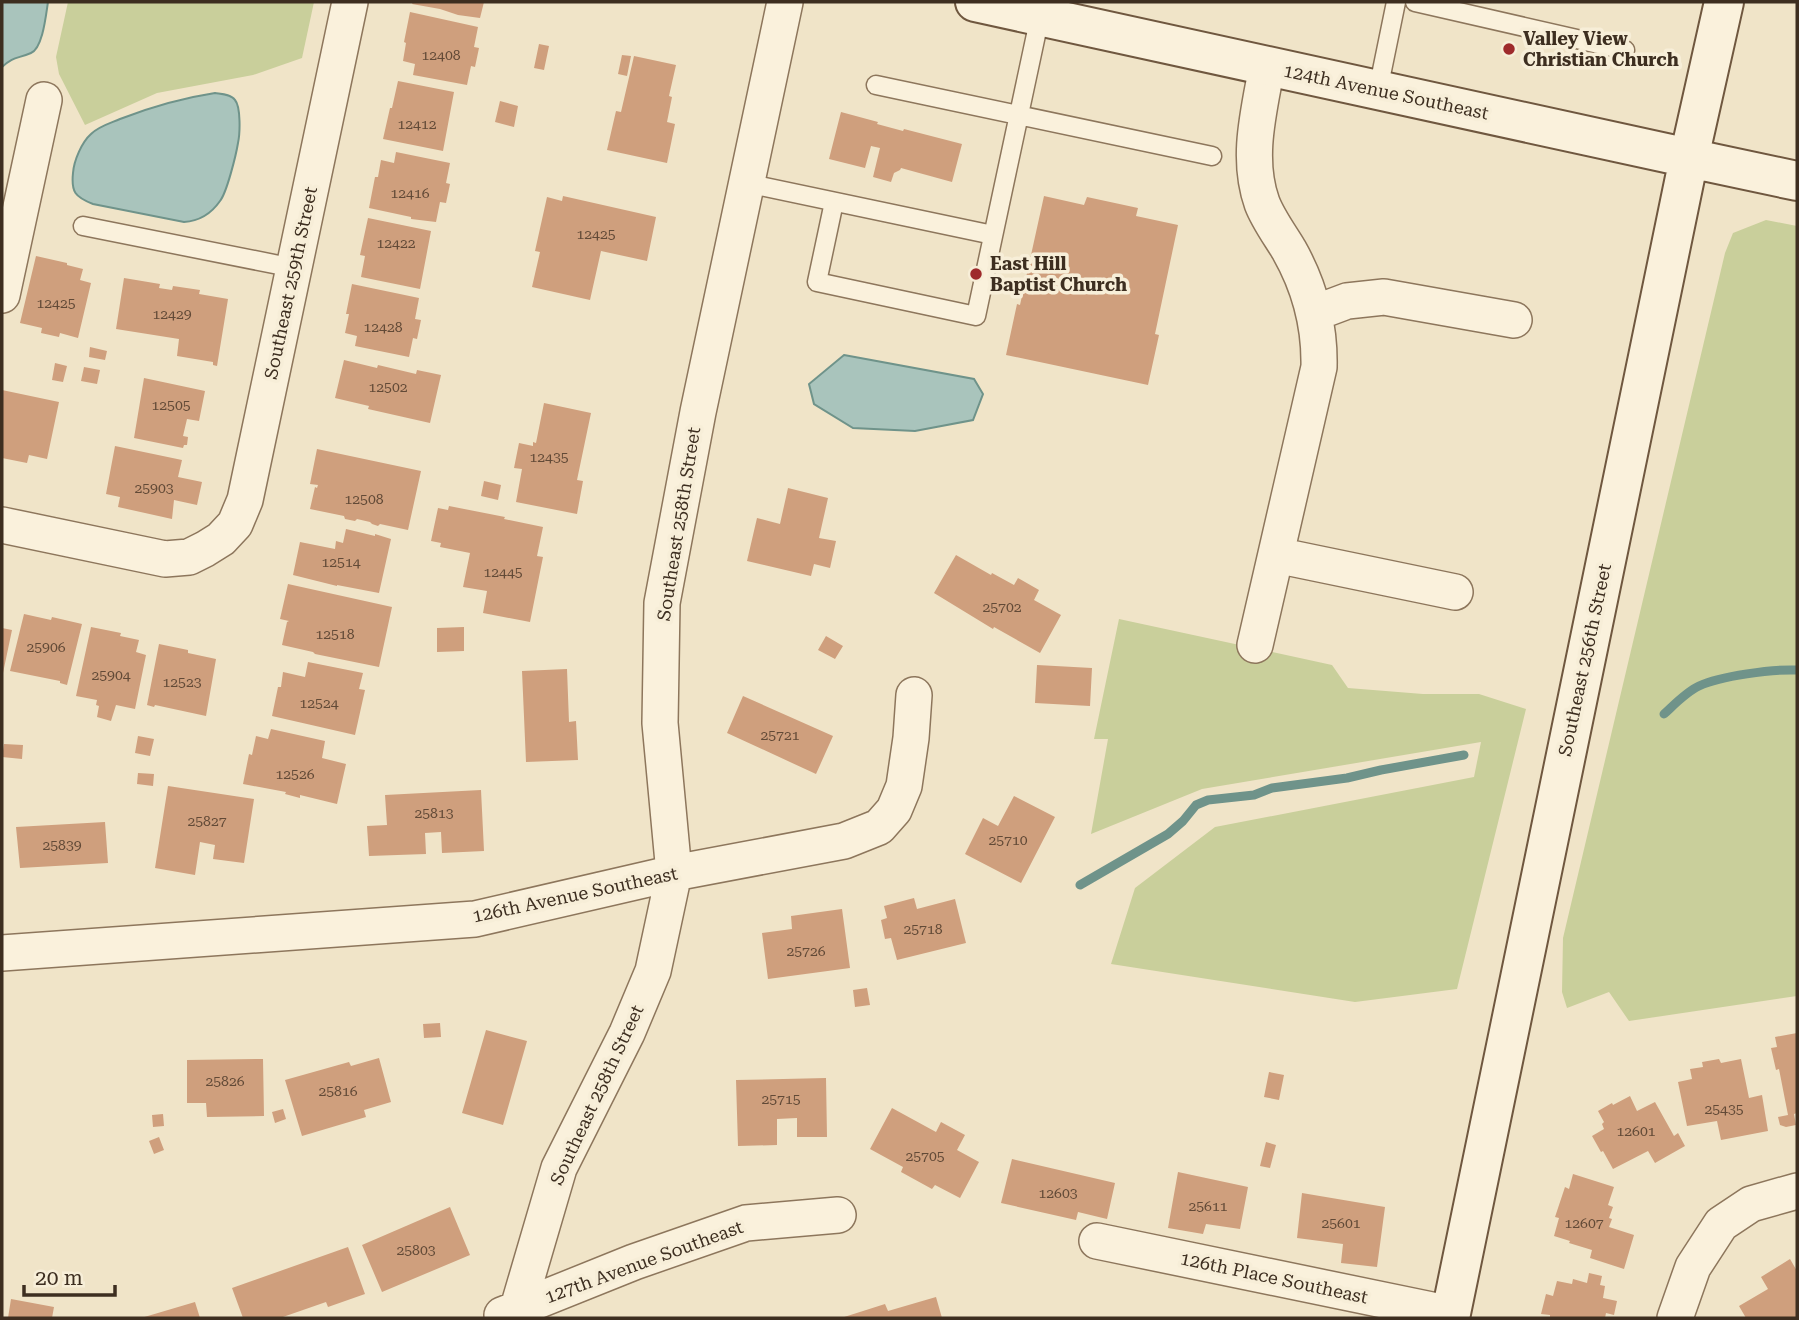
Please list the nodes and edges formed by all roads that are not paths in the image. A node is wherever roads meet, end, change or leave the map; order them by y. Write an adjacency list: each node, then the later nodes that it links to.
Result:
1 (350, 2): 21 (street, Southeast 259th Street)
2 (785, 2): 17 (street, Southeast 258th Street)
3 (975, 2): 7 (main road, 124th Avenue Southeast)
4 (1395, 2): 11 (lane)
5 (1415, 2): 8 (lane)
6 (1724, 2): 15 (main road, Southeast 256th Street)
7 (1040, 16): 9 (main road, 124th Avenue Southeast); 13 (lane)
8 (1625, 50)
9 (1267, 66): 11 (main road, 124th Avenue Southeast); 23 (street)
10 (876, 85): 13 (lane)
11 (1378, 90): 15 (main road, 124th Avenue Southeast)
12 (44, 100): 22 (street)
13 (1018, 115): 14 (lane); 20 (lane)
14 (1212, 156)
15 (1689, 158): 16 (main road, 124th Avenue Southeast); 36 (main road, Southeast 256th Street)
16 (1797, 181)
17 (747, 183): 18 (lane); 30 (street, Southeast 258th Street)
18 (834, 202): 20 (lane); 20 (lane)
19 (83, 226): 21 (lane)
20 (993, 236)
21 (294, 268): 25 (street, Southeast 259th Street)
22 (2, 295)
23 (1315, 313): 24 (street); 26 (street)
24 (1514, 320)
25 (2, 525)
26 (1276, 555): 27 (street); 28 (street)
27 (1455, 592)
28 (1255, 645)
29 (914, 695): 30 (street, 126th Avenue Southeast)
30 (674, 873): 31 (street, 126th Avenue Southeast); 35 (street, Southeast 258th Street)
31 (2, 953)
32 (1797, 1191): 37 (street)
33 (838, 1215): 35 (street, 127th Avenue Southeast)
34 (1097, 1241): 36 (street, 126th Place Southeast)
35 (508, 1316)
36 (1450, 1316)
37 (1675, 1318)

